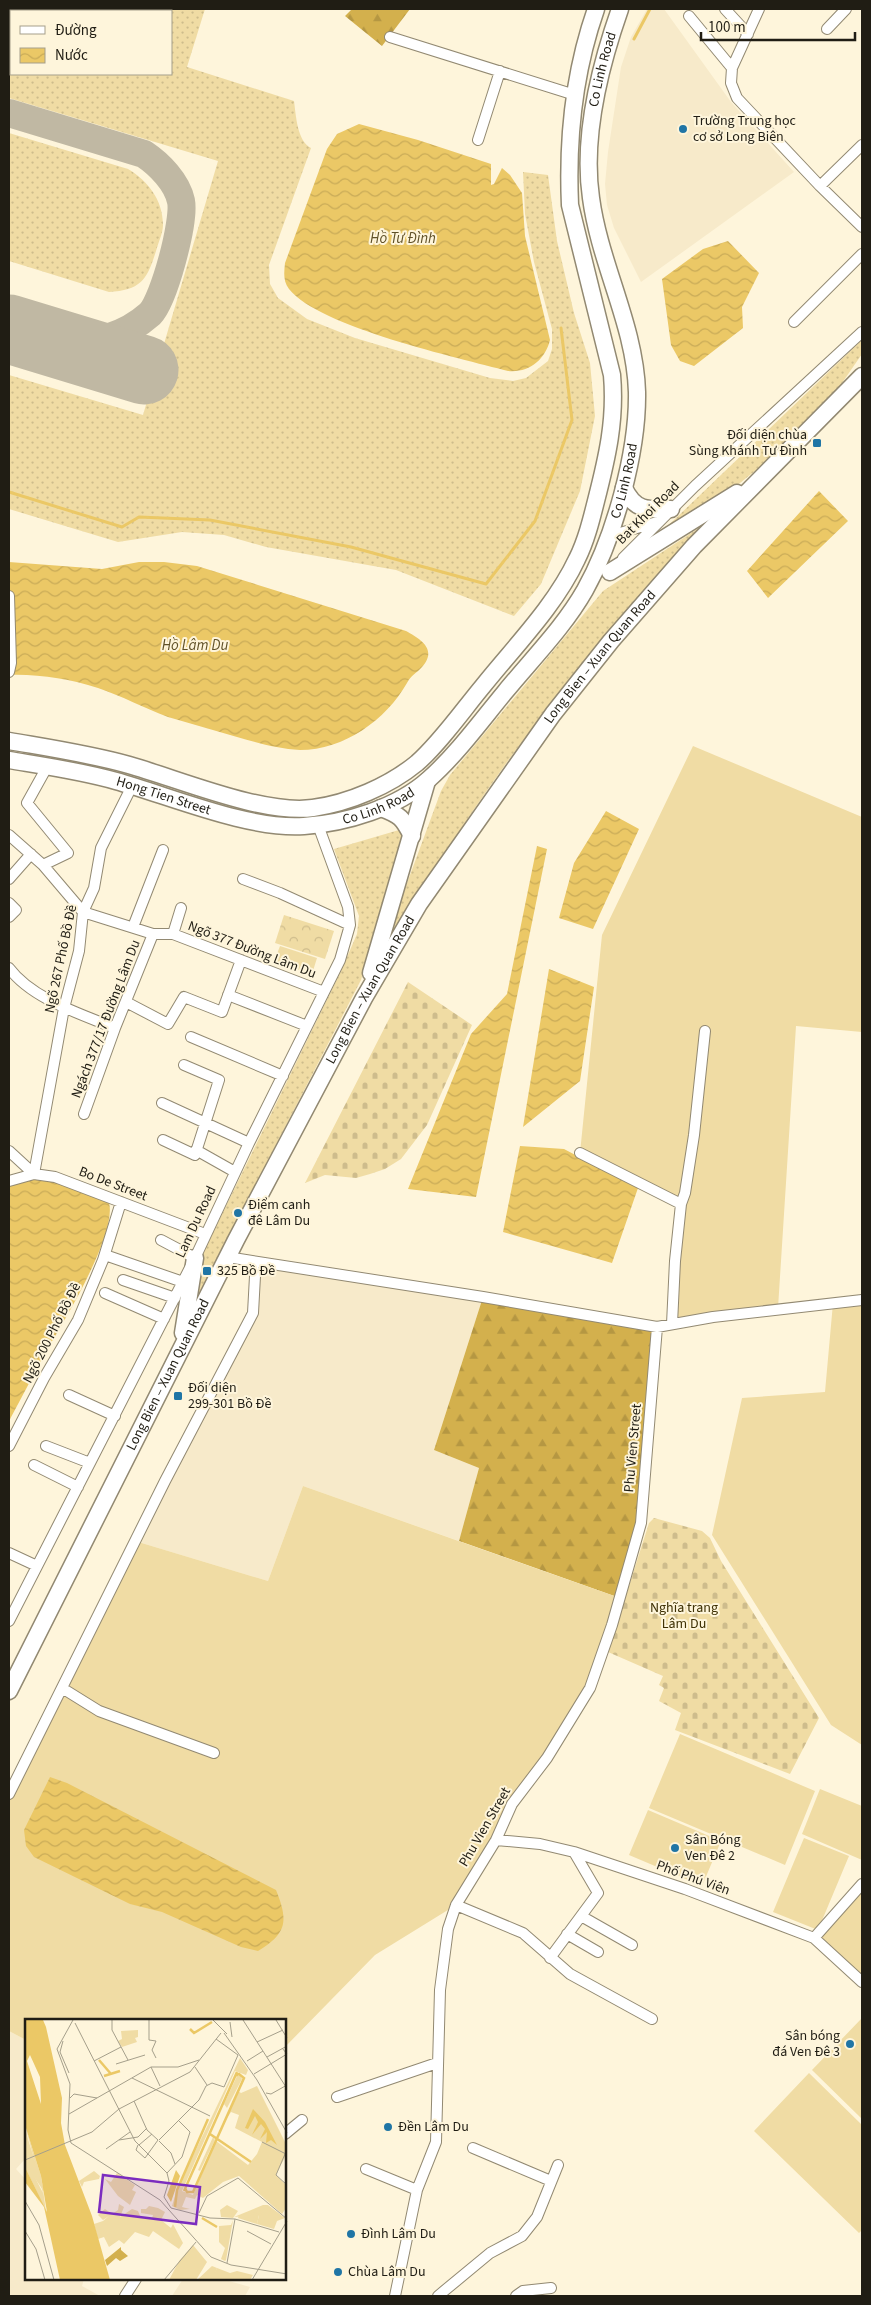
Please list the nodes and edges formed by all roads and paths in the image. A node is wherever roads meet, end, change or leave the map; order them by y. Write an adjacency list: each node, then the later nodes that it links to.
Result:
1 (596, 9): 8 (main road, Co Linh Road)
2 (620, 9): 11 (main road, Co Linh Road)
3 (725, 9): 9 (street)
4 (759, 9): 9 (street)
5 (846, 9): 7 (street)
6 (690, 16): 12 (street)
7 (827, 29)
8 (588, 32): 11 (main road); 14 (main road, Co Linh Road)
9 (748, 34): 12 (street)
10 (390, 37): 13 (street)
11 (610, 39): 26 (main road, Co Linh Road)
12 (732, 68): 17 (street)
13 (500, 71): 14 (street); 15 (street)
14 (575, 94): 39 (main road, Co Linh Road)
15 (478, 140)
16 (862, 145): 17 (street)
17 (820, 186): 18 (street)
18 (862, 226)
19 (862, 254): 20 (street)
20 (794, 322)
21 (862, 332): 27 (street, Bat Khoi Road)
22 (862, 365): 24 (main road)
23 (862, 376): 24 (main road, Long Bien – Xuan Quan Road)
24 (847, 392): 25 (main road, Long Bien – Xuan Quan Road)
25 (757, 481): 30 (main road); 61 (main road, Long Bien – Xuan Quan Road)
26 (624, 488): 27 (main road); 29 (main road, Co Linh Road)
27 (671, 509): 28 (street, Bat Khoi Road)
28 (658, 522): 29 (street); 30 (street, Bat Khoi Road)
29 (610, 536): 31 (main road, Co Linh Road)
30 (610, 572): 31 (street, Bat Khoi Road)
31 (585, 590): 37 (main road, Co Linh Road)
32 (9, 596): 33 (street)
33 (9, 672)
34 (9, 740): 39 (main road, Hong Tien Street)
35 (9, 760): 36 (main road, Hong Tien Street)
36 (47, 766): 38 (main road, Hong Tien Street); 46 (street)
37 (427, 781): 40 (main road, Co Linh Road); 43 (main road)
38 (132, 786): 41 (main road, Hong Tien Street); 51 (street, Ngõ 267 Phố Bồ Đề)
39 (312, 808)
40 (381, 808): 41 (main road, Co Linh Road); 43 (main road)
41 (318, 825): 53 (street, Lam Du Road)
42 (9, 835): 45 (street)
43 (412, 836): 61 (main road)
44 (163, 850): 54 (street)
45 (31, 854): 46 (street); 47 (street)
46 (43, 865): 51 (street)
47 (9, 879)
48 (243, 879): 53 (street)
49 (9, 903): 52 (street)
50 (181, 908): 56 (street)
51 (83, 912): 54 (street, Ngõ 377 Đường Lâm Du); 63 (street, Ngõ 267 Phố Bồ Đề)
52 (9, 917)
53 (350, 925): 59 (street, Lam Du Road)
54 (133, 926): 55 (street, Ngõ 377 Đường Lâm Du)
55 (153, 934): 56 (street, Ngõ 377 Đường Lâm Du); 62 (street, Ngách 377/17 Đường Lâm Du)
56 (173, 934): 57 (street, Ngõ 377 Đường Lâm Du)
57 (241, 960): 59 (street, Ngõ 377 Đường Lâm Du); 60 (street)
58 (9, 968): 63 (street)
59 (324, 992): 64 (street, Lam Du Road)
60 (228, 995): 62 (street); 64 (street)
61 (364, 998): 86 (main road, Long Bien – Xuan Quan Road)
62 (126, 1002): 65 (street, Ngách 377/17 Đường Lâm Du)
63 (64, 1008): 65 (street); 79 (street, Ngõ 267 Phố Bồ Đề)
64 (307, 1026): 69 (street, Lam Du Road)
65 (115, 1028): 71 (street, Ngách 377/17 Đường Lâm Du)
66 (705, 1031): 82 (street)
67 (191, 1037): 69 (street)
68 (184, 1065): 72 (street)
69 (283, 1076): 74 (street, Lam Du Road)
70 (162, 1103): 72 (street)
71 (84, 1114)
72 (205, 1122): 74 (street); 75 (street)
73 (163, 1140): 75 (street)
74 (249, 1142): 78 (street, Lam Du Road)
75 (196, 1150): 78 (street)
76 (9, 1151): 79 (street)
77 (580, 1153): 82 (street)
78 (235, 1172): 83 (street, Lam Du Road)
79 (34, 1174): 80 (street, Bo De Street); 81 (street, Bo De Street)
80 (9, 1181)
81 (121, 1202): 83 (street, Bo De Street); 85 (street, Ngõ 200 Phố Bồ Đề)
82 (681, 1204): 95 (street)
83 (205, 1234): 87 (street, Lam Du Road)
84 (160, 1240): 87 (street)
85 (104, 1255): 90 (street); 100 (street, Ngõ 200 Phố Bồ Đề)
86 (227, 1257): 88 (street); 97 (main road, Long Bien – Xuan Quan Road)
87 (195, 1258): 90 (street, Lam Du Road); 97 (main road)
88 (254, 1263): 96 (street); 108 (street)
89 (123, 1280): 92 (street)
90 (183, 1282): 92 (street, Lam Du Road)
91 (105, 1293): 94 (street)
92 (174, 1298): 94 (street, Lam Du Road)
93 (862, 1300): 95 (street)
94 (164, 1320): 99 (street, Lam Du Road)
95 (672, 1324): 96 (street)
96 (657, 1328): 112 (street, Phu Vien Street)
97 (181, 1348): 109 (main road, Long Bien – Xuan Quan Road)
98 (69, 1395): 99 (street)
99 (114, 1416): 102 (street, Lam Du Road)
100 (9, 1446)
101 (46, 1446): 102 (street)
102 (90, 1464): 104 (street, Lam Du Road)
103 (34, 1465): 104 (street)
104 (78, 1486): 106 (street, Lam Du Road)
105 (9, 1553): 106 (street)
106 (37, 1566): 107 (street, Lam Du Road)
107 (9, 1621)
108 (62, 1688): 110 (street); 111 (street)
109 (9, 1691)
110 (214, 1753)
111 (9, 1794)
112 (496, 1840): 113 (street, Phố Phú Viên); 115 (street, Phu Vien Street)
113 (574, 1852): 116 (street); 118 (street, Phố Phú Viên)
114 (862, 1884): 118 (street)
115 (456, 1905): 121 (street); 124 (street, Phu Vien Street)
116 (581, 1916): 117 (street); 119 (street)
117 (568, 1934): 120 (street); 121 (street)
118 (814, 1938): 122 (street, Phố Phú Viên)
119 (632, 1945)
120 (598, 1952)
121 (550, 1958): 123 (street)
122 (862, 1982)
123 (652, 2019)
124 (437, 2063): 125 (street); 132 (street, Phu Vien Street)
125 (337, 2098)
126 (302, 2120): 127 (street)
127 (286, 2133)
128 (473, 2148): 131 (street)
129 (558, 2165): 131 (street)
130 (366, 2169): 132 (street)
131 (551, 2181): 137 (street)
132 (417, 2190): 136 (street, Phu Vien Street)
133 (135, 2280): 135 (street)
134 (550, 2288): 138 (street)
135 (125, 2296)
136 (395, 2296)
137 (438, 2296)
138 (516, 2296)

